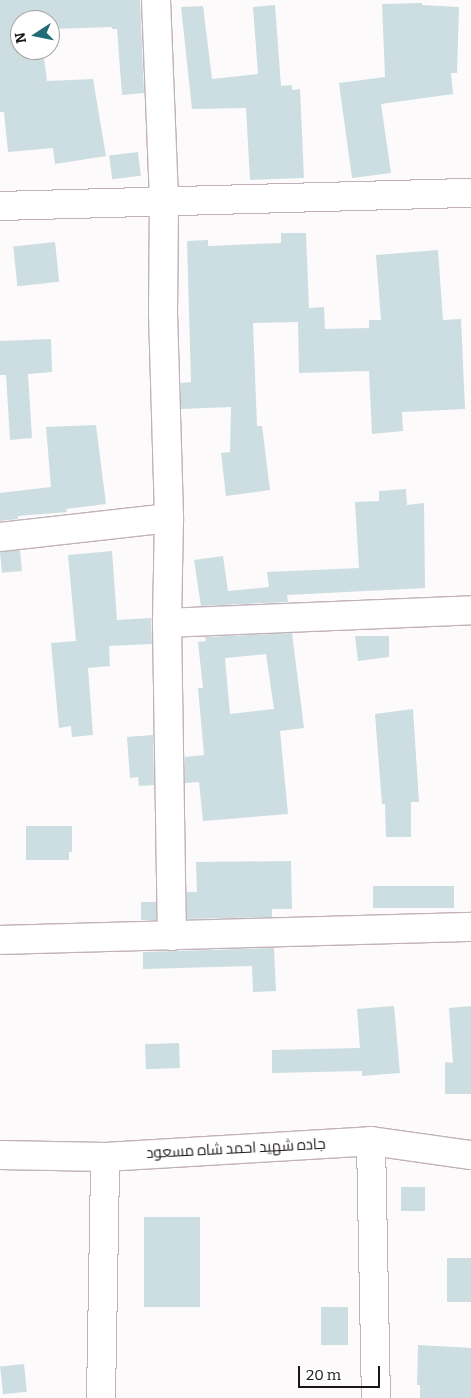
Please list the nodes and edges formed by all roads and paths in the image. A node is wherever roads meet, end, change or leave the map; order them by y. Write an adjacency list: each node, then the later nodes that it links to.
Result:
1 (156, 0): 3 (street)
2 (471, 193): 3 (street)
3 (164, 201): 4 (street); 5 (street)
4 (0, 206)
5 (169, 518): 6 (street); 8 (street)
6 (0, 538)
7 (471, 610): 8 (street)
8 (166, 623): 10 (street)
9 (471, 927): 10 (street)
10 (172, 936): 11 (street)
11 (0, 940)
12 (371, 1141): 14 (street, جاده شهيد احمد شاه مسعود); 15 (street, جاده شهيد احمد شاه مسعود); 17 (street)
13 (0, 1155): 15 (street, جاده شهيد احمد شاه مسعود)
14 (471, 1155)
15 (105, 1157): 16 (street)
16 (102, 1398)
17 (376, 1398)

